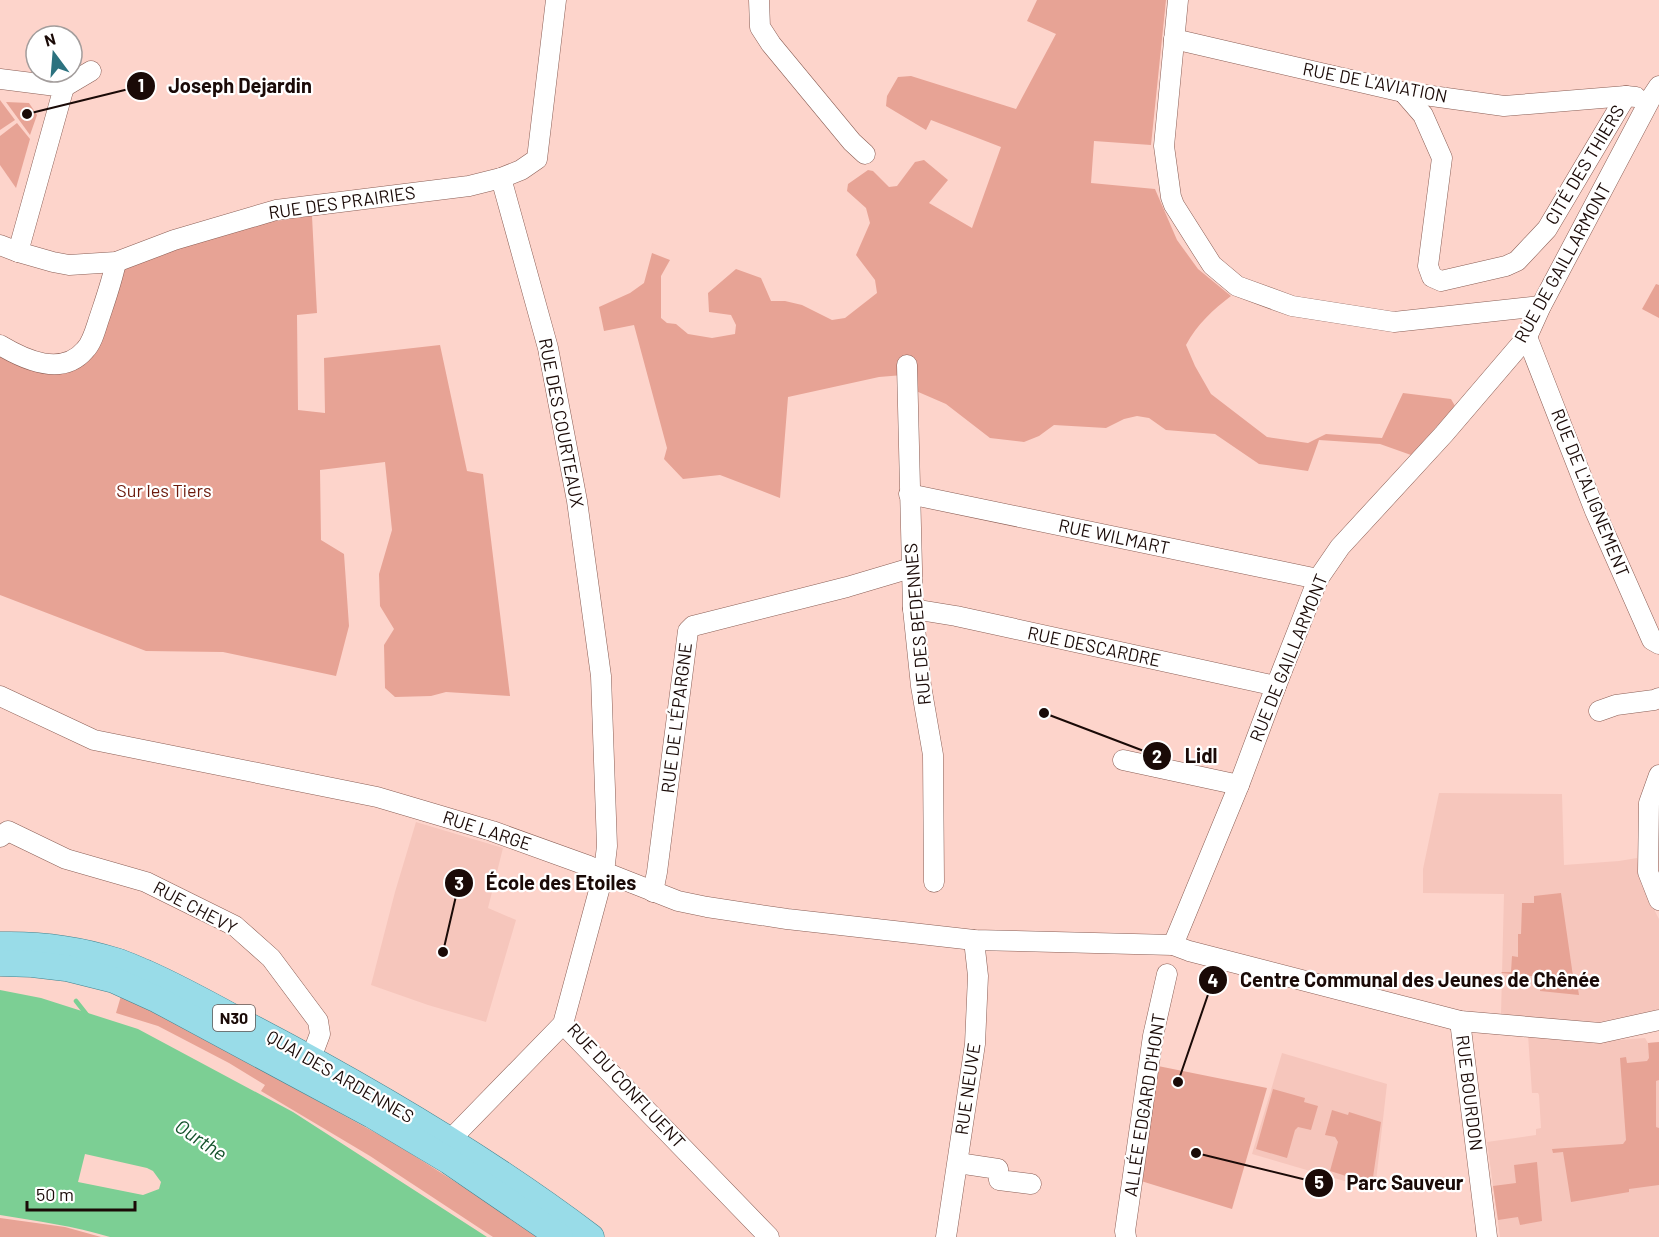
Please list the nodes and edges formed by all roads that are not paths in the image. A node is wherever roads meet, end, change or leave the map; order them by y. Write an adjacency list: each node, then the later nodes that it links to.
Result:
1 (556, 0): 12 (street)
2 (759, 0): 11 (street)
3 (1178, 0): 4 (street)
4 (1174, 39): 8 (street, RUE DE L'AVIATION); 15 (street)
5 (90, 71): 7 (street)
6 (0, 79): 7 (street)
7 (64, 87): 13 (street)
8 (1403, 92): 10 (street, RUE DE L'AVIATION); 10 (street, CITÉ DES THIERS)
9 (1655, 92): 10 (street, RUE DE L'AVIATION); 15 (street, RUE DE GAILLARMONT)
10 (1626, 96)
11 (865, 154)
12 (501, 178): 14 (street, RUE DES PRAIRIES); 32 (street, RUE DES COURTEAUX)
13 (9, 249): 14 (street, RUE DES PRAIRIES)
14 (116, 262): 17 (street)
15 (1541, 306): 16 (street, RUE DE GAILLARMONT)
16 (1527, 337): 21 (street, RUE DE GAILLARMONT); 23 (street, RUE DE L'ALIGNEMENT)
17 (0, 345)
18 (907, 365): 19 (street, RUE DES BEDENNES)
19 (909, 494): 20 (street, RUE DES BEDENNES); 21 (street, RUE WILMART)
20 (911, 568): 22 (street, RUE DES BEDENNES); 34 (street, RUE DE L'ÉPARGNE)
21 (1318, 579): 24 (street, RUE DE GAILLARMONT)
22 (913, 609): 24 (street, RUE DESCARDRE); 33 (street, RUE DES BEDENNES)
23 (1659, 644)
24 (1276, 686): 30 (street, RUE DE GAILLARMONT)
25 (0, 696): 32 (street, RUE LARGE)
26 (1659, 698): 27 (street)
27 (1599, 711)
28 (1123, 760): 30 (street)
29 (1659, 775): 35 (street)
30 (1239, 785): 38 (street, RUE DE GAILLARMONT)
31 (0, 837): 44 (street, RUE CHEVY)
32 (604, 872): 34 (street, RUE LARGE); 43 (street, RUE DU CONFLUENT)
33 (934, 882)
34 (653, 892): 36 (street, RUE LARGE)
35 (1659, 900)
36 (974, 940): 38 (street); 46 (street, RUE NEUVE)
37 (0, 945): 44 (main road, QUAI DES ARDENNES / N30)
38 (1173, 945): 42 (street)
39 (0, 963): 48 (main road, QUAI DES ARDENNES / N30)
40 (1167, 974): 52 (street, ALLÉE EDGARD D'HONT)
41 (1659, 1020): 42 (street)
42 (1460, 1021): 53 (street, RUE BOURDON)
43 (563, 1024): 45 (street); 50 (street, RUE DU CONFLUENT)
44 (311, 1058): 45 (main road, QUAI DES ARDENNES / N30)
45 (450, 1140): 49 (main road, QUAI DES ARDENNES / N30)
46 (958, 1164): 47 (street); 51 (street, RUE NEUVE)
47 (1031, 1184)
48 (560, 1237)
49 (591, 1237)
50 (769, 1237)
51 (946, 1237)
52 (1126, 1237)
53 (1487, 1237)

